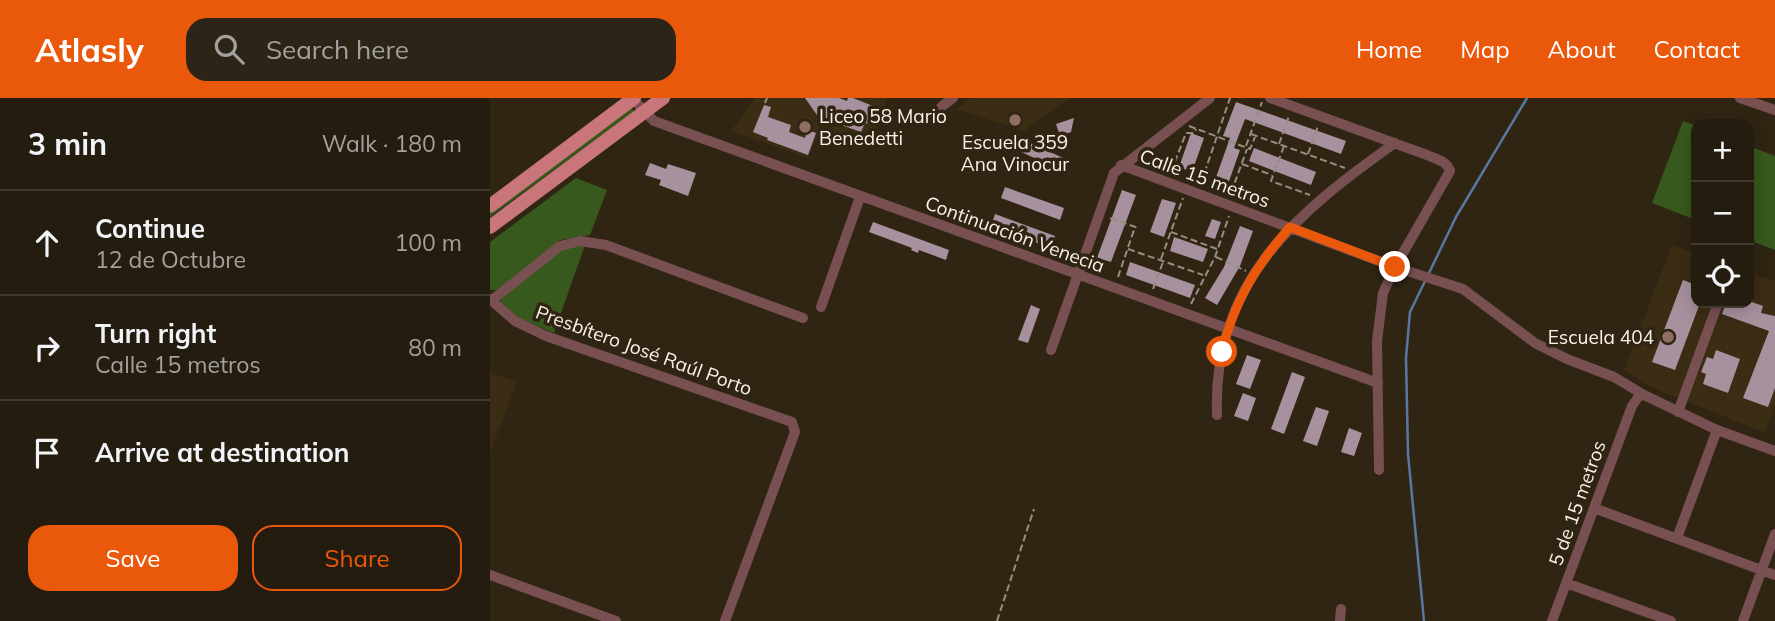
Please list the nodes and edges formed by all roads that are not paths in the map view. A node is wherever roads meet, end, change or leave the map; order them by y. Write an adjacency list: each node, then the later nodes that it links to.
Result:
1 (633, 98): 9 (street); 13 (main road)
2 (663, 98): 9 (main road)
3 (953, 98): 7 (street)
4 (1210, 98): 11 (street)
5 (1270, 98): 10 (street)
6 (1740, 98): 8 (street)
7 (941, 107)
8 (1775, 110)
9 (644, 113): 12 (street, Continuación Venecia); 14 (main road)
10 (1395, 143): 15 (street); 16 (street)
11 (1121, 165): 15 (street, Calle 15 metros); 17 (street)
12 (860, 197): 17 (street, Continuación Venecia); 19 (street)
13 (490, 206)
14 (490, 227)
15 (1290, 227): 16 (street, Calle 15 metros); 22 (street)
16 (1395, 267): 24 (street); 25 (street, Calle 15 metros)
17 (1076, 274): 22 (street, Continuación Venecia); 23 (street)
18 (491, 300): 21 (street); 39 (street, Presbítero José Raúl Porto)
19 (821, 307)
20 (1716, 308): 26 (street)
21 (803, 318)
22 (1227, 329): 24 (street, Continuación Venecia); 27 (street)
23 (1051, 350)
24 (1378, 383): 30 (street)
25 (1640, 396): 26 (street, Calle 15 metros); 31 (street, 5 de 15 metros)
26 (1678, 412): 28 (street, Calle 15 metros)
27 (1217, 415)
28 (1717, 430): 29 (street, Calle 15 metros); 33 (street)
29 (1775, 451)
30 (1379, 470)
31 (1594, 508): 33 (street); 37 (street, 5 de 15 metros)
32 (1775, 534): 34 (street)
33 (1677, 538): 34 (street)
34 (1762, 570): 36 (street); 42 (street)
35 (490, 575): 38 (street)
36 (1775, 575)
37 (1566, 583): 40 (street, 5 de 15 metros); 41 (street)
38 (615, 621)
39 (725, 621)
40 (1552, 621)
41 (1671, 621)
42 (1743, 621)

